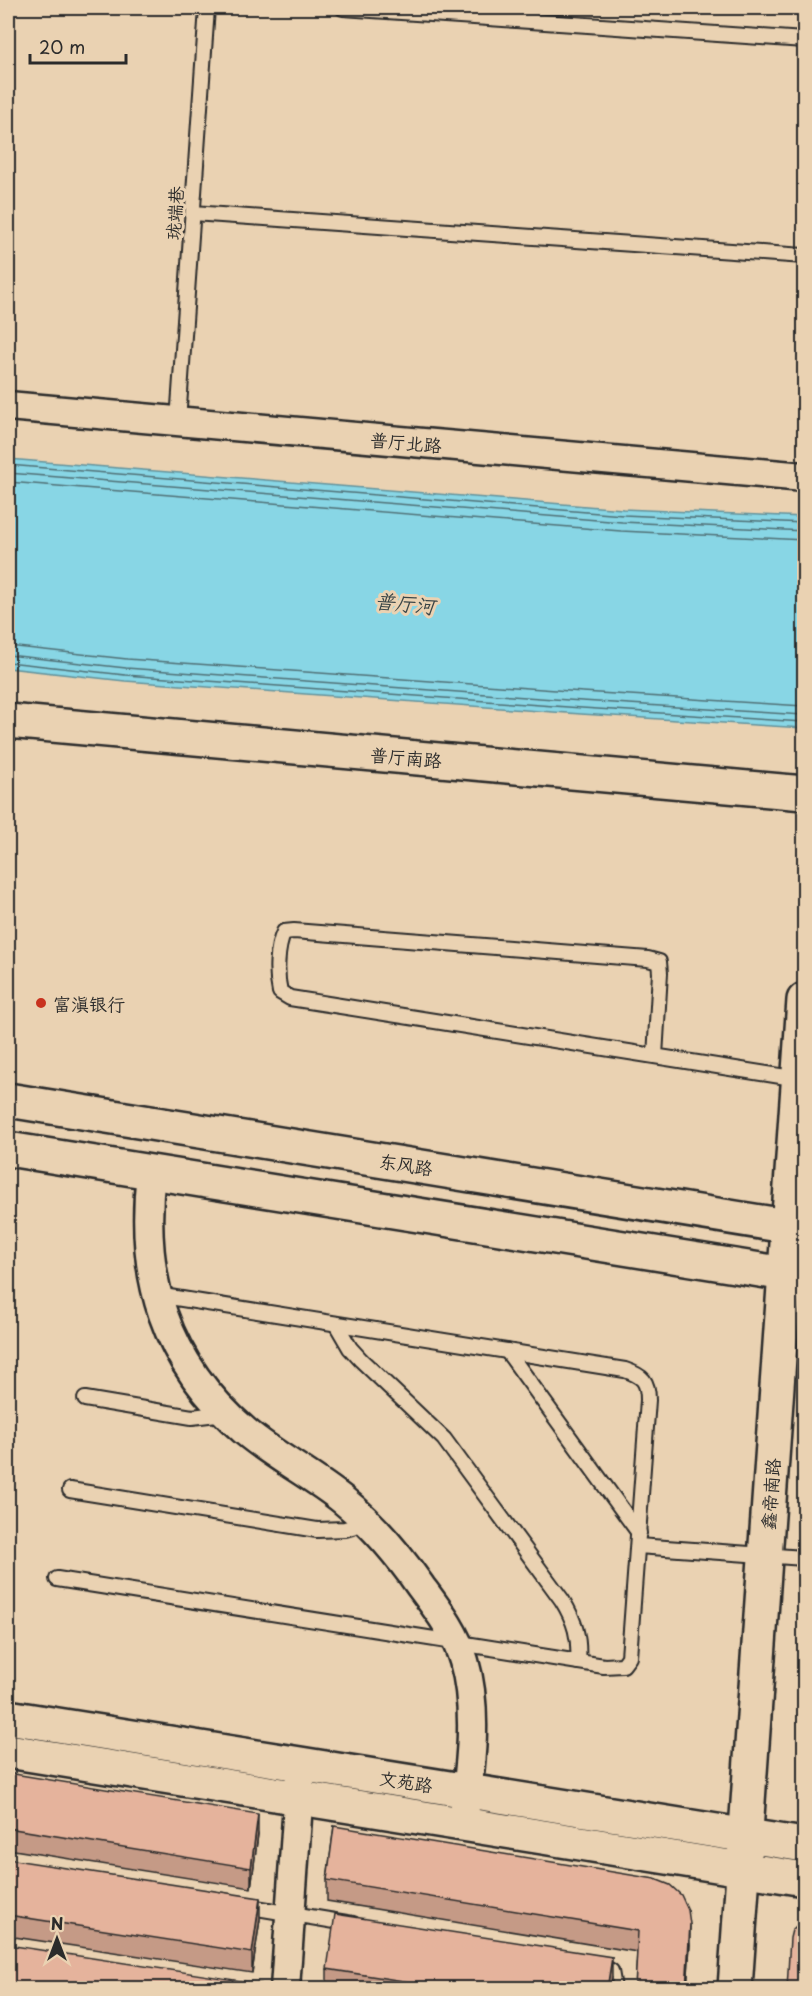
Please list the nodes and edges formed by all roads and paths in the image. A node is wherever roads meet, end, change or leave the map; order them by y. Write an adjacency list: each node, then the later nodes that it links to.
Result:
1 (207, 8): 4 (lane, 珑端巷)
2 (343, 8): 3 (lane)
3 (804, 40)
4 (193, 213): 5 (lane); 7 (lane, 珑端巷)
5 (804, 256)
6 (8, 406): 7 (street, 普厅北路)
7 (178, 421): 8 (street, 普厅北路)
8 (804, 477)
9 (8, 721): 10 (street, 普厅南路)
10 (804, 793)
11 (804, 1000): 13 (street, 鑫帝南路)
12 (655, 1056): 12 (lane); 13 (lane)
13 (799, 1080): 17 (street, 鑫帝南路)
14 (8, 1100): 17 (street, 东风路)
15 (8, 1149): 16 (street)
16 (151, 1172): 18 (street); 19 (street)
17 (796, 1227): 18 (street, 鑫帝南路)
18 (795, 1276): 27 (street, 鑫帝南路)
19 (157, 1295): 20 (lane); 23 (street)
20 (336, 1324): 21 (lane); 31 (lane)
21 (507, 1351): 26 (lane); 26 (lane)
22 (85, 1399): 23 (lane)
23 (223, 1410): 25 (street)
24 (70, 1490): 25 (lane)
25 (369, 1522): 30 (street)
26 (638, 1540): 27 (lane); 31 (lane)
27 (766, 1555): 28 (lane); 38 (street, 鑫帝南路)
28 (804, 1558)
29 (57, 1579): 30 (lane)
30 (458, 1643): 31 (lane); 35 (street)
31 (578, 1662)
32 (8, 1717): 34 (street, 文苑路)
33 (8, 1751): 36 (street, 文苑路)
34 (300, 1764): 35 (street, 文苑路); 36 (street)
35 (467, 1791): 37 (street); 38 (street, 文苑路)
36 (298, 1797): 37 (street, 文苑路); 43 (street)
37 (462, 1824): 40 (street, 文苑路)
38 (746, 1835): 39 (street, 文苑路); 40 (street, 鑫帝南路)
39 (804, 1845)
40 (744, 1869): 41 (street, 文苑路); 48 (street, 鑫帝南路)
41 (804, 1879)
42 (231, 1904): 43 (lane)
43 (290, 1913): 44 (lane); 46 (street)
44 (372, 1927)
45 (581, 1960): 47 (lane)
46 (285, 1989)
47 (614, 1989)
48 (735, 1989)

